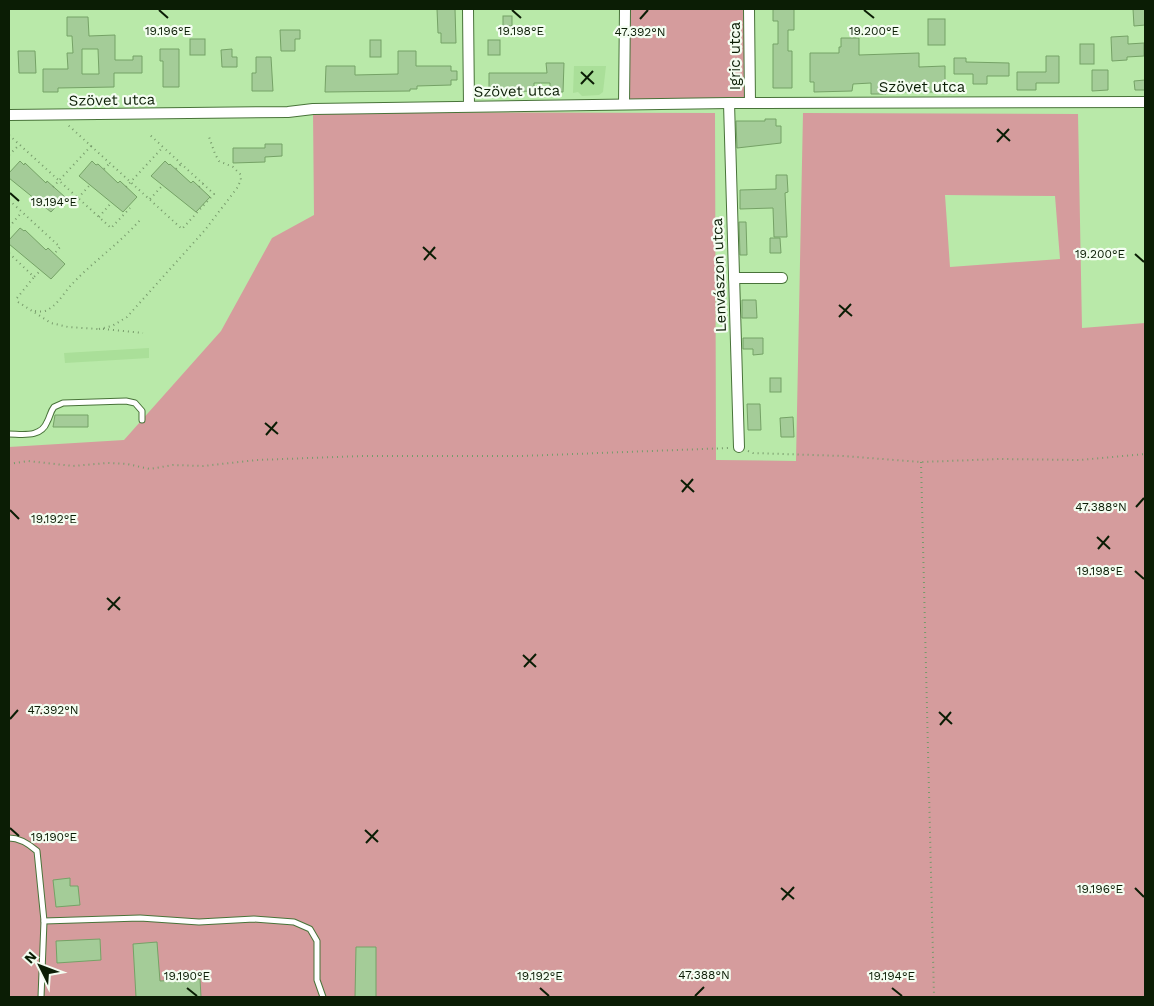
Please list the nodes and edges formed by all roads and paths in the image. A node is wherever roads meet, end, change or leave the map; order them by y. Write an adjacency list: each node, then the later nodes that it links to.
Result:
1 (468, 9): 8 (street)
2 (625, 9): 7 (street)
3 (749, 9): 6 (street, Igric utca)
4 (1145, 102): 6 (street, Szövet utca)
5 (729, 103): 6 (street, Szövet utca); 7 (street, Szövet utca); 43 (street, Lenvászon utca)
6 (750, 103)
7 (624, 104): 8 (street, Szövet utca)
8 (469, 106): 10 (street, Szövet utca)
9 (9, 115): 10 (street, Szövet utca)
10 (66, 115): 15 (path)
11 (150, 134): 16 (path)
12 (208, 134): 48 (path)
13 (9, 136): 14 (path)
14 (19, 144): 17 (path); 22 (path)
15 (91, 146): 18 (path); 22 (path)
16 (163, 147): 19 (path); 23 (path)
17 (9, 155)
18 (110, 163): 21 (path); 23 (path)
19 (182, 164): 20 (path); 24 (path)
20 (176, 169)
21 (104, 170)
22 (58, 181): 27 (path); 30 (path)
23 (131, 182): 28 (path); 31 (path)
24 (203, 183): 29 (path); 31 (path)
25 (90, 186): 30 (path)
26 (162, 186): 31 (path)
27 (53, 187)
28 (126, 187)
29 (199, 187)
30 (78, 198): 36 (path)
31 (150, 199)
32 (9, 200): 35 (path)
33 (112, 204): 36 (path)
34 (130, 208): 36 (path)
35 (22, 212): 38 (path); 40 (path)
36 (99, 218)
37 (140, 220): 47 (path)
38 (9, 227)
39 (9, 253): 42 (path)
40 (54, 254)
41 (40, 271): 42 (path)
42 (34, 277): 45 (path)
43 (734, 278): 44 (street); 52 (street, Lenvászon utca)
44 (782, 278)
45 (17, 298)
46 (18, 302): 47 (path)
47 (34, 311): 48 (path)
48 (100, 329): 49 (path)
49 (143, 333)
50 (142, 420): 51 (lane)
51 (9, 434)
52 (739, 447): 54 (path); 55 (path)
53 (1145, 454): 54 (path)
54 (921, 462): 60 (path)
55 (9, 464)
56 (9, 838): 57 (lane)
57 (44, 921): 58 (lane); 59 (lane)
58 (41, 997)
59 (323, 997)
60 (934, 997)

